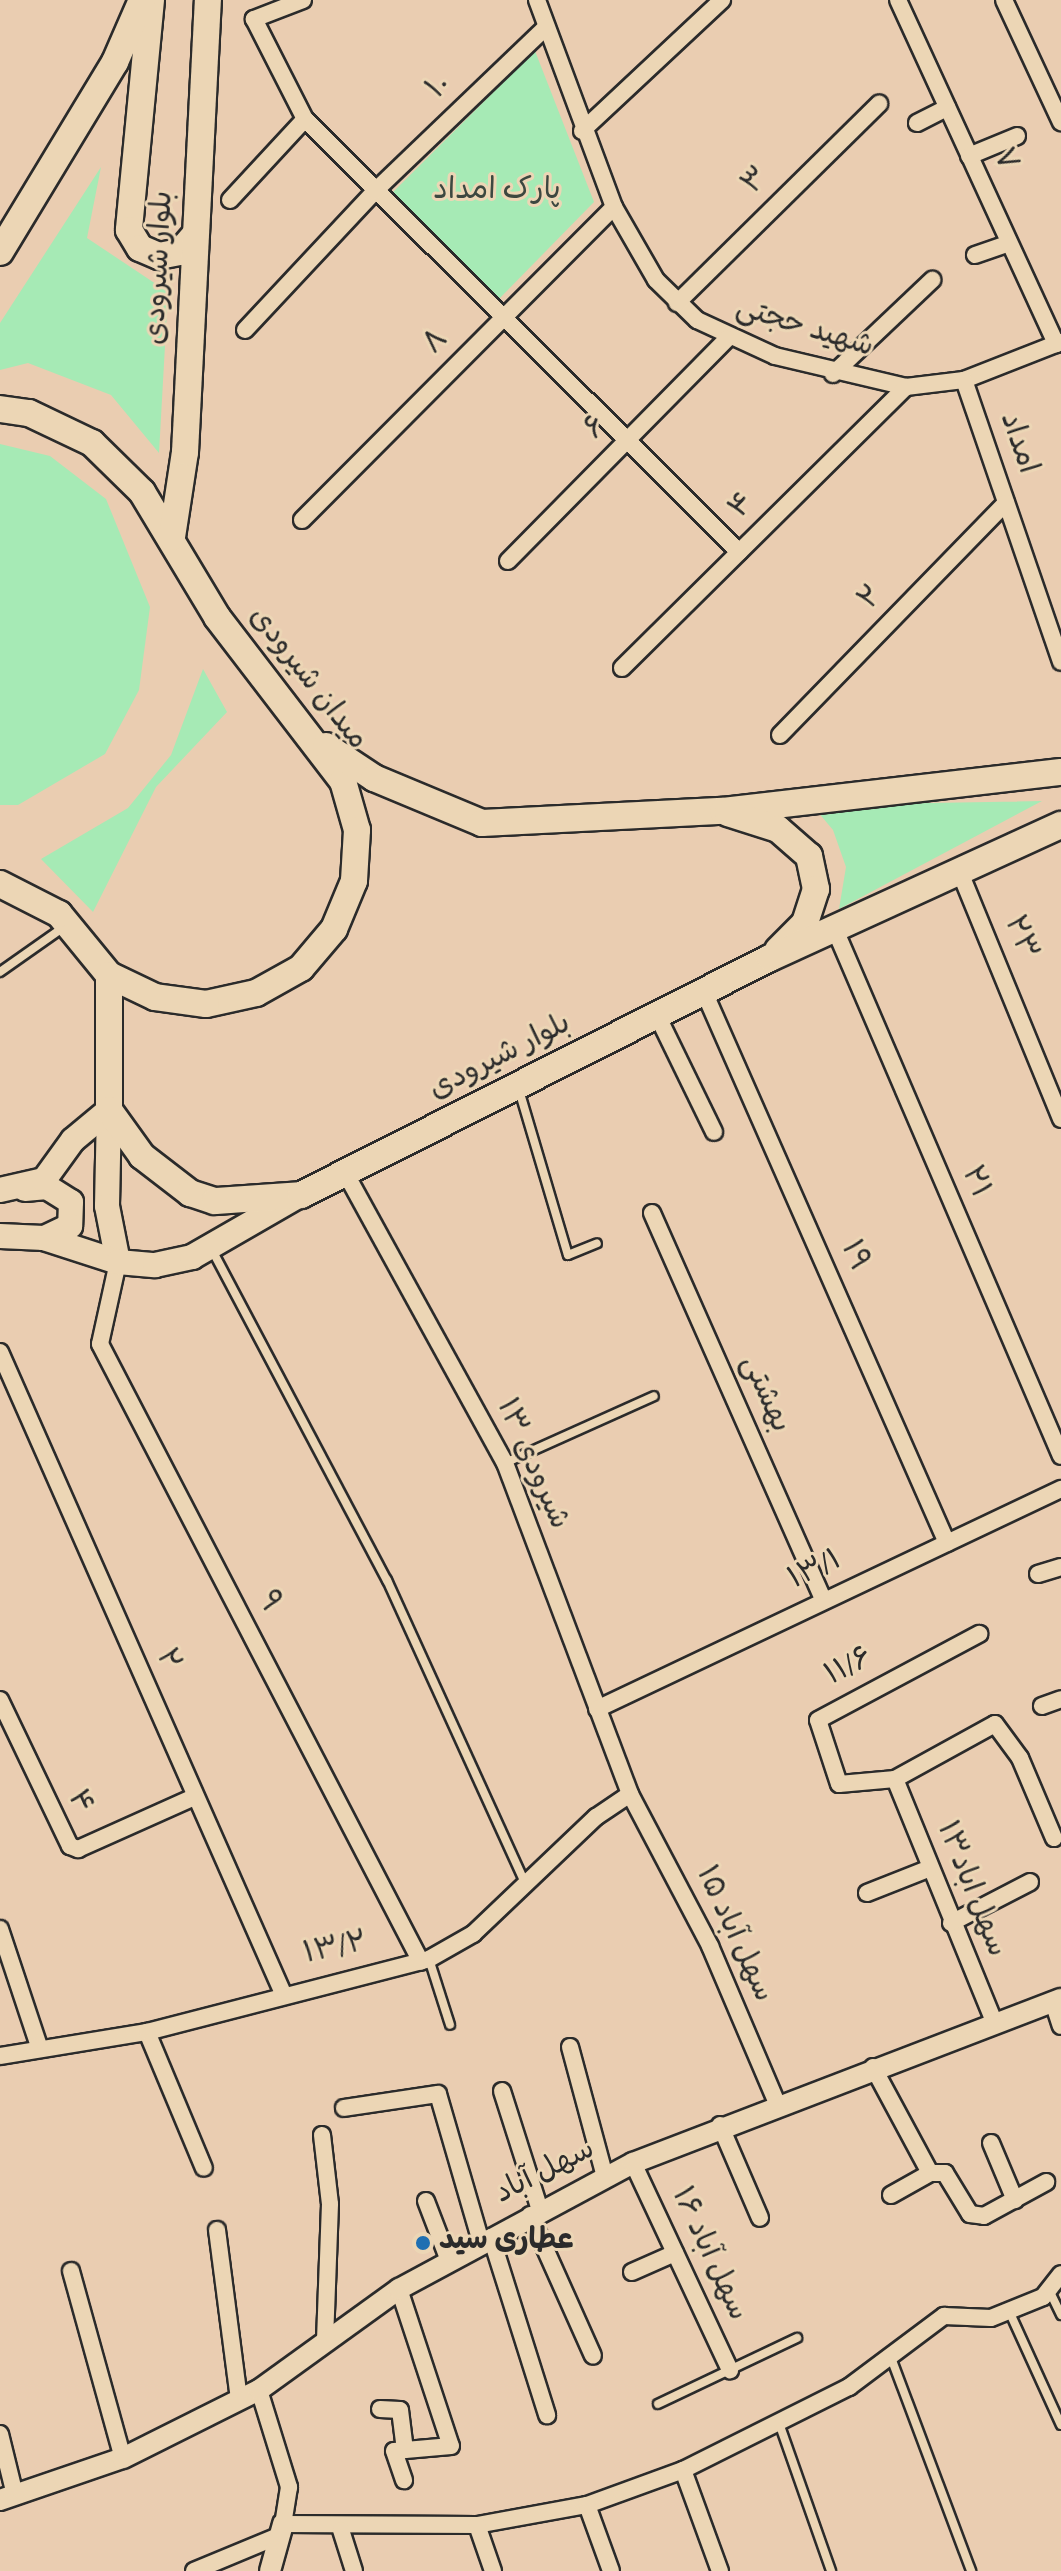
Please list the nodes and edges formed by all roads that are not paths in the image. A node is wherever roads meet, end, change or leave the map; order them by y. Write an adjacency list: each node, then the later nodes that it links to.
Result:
1 (142, 0): 23 (main road)
2 (151, 0): 21 (main road)
3 (208, 0): 21 (main road, بلوار شیرودی)
4 (303, 0): 12 (street)
5 (537, 0): 9 (street, شهید حجتی)
6 (722, 0): 15 (street)
7 (898, 0): 11 (street, ۷)
8 (1004, 0): 13 (street)
9 (546, 27): 15 (street, شهید حجتی); 18 (street, ۱۰)
10 (879, 104): 26 (street, ۳)
11 (947, 108): 14 (street); 17 (street, ۷)
12 (305, 119): 18 (street); 19 (street)
13 (1061, 122)
14 (917, 123)
15 (582, 131): 20 (street, شهید حجتی)
16 (1017, 136): 17 (street)
17 (969, 156): 22 (street, ۷)
18 (375, 191): 27 (street); 28 (street, ۱۰)
19 (230, 200)
20 (614, 207): 26 (street, شهید حجتی); 27 (street, ۸)
21 (195, 235): 38 (main road, بلوار شیرودی)
22 (1009, 243): 24 (street); 30 (street, ۷)
23 (0, 252)
24 (975, 255)
25 (932, 280): 31 (street)
26 (677, 303): 29 (street, شهید حجتی)
27 (504, 318): 35 (street); 37 (street, ۸)
28 (245, 330)
29 (727, 339): 31 (street, شهید حجتی); 35 (street, ۶)
30 (1058, 343): 32 (street, شهید حجتی)
31 (833, 374): 33 (street, شهید حجتی)
32 (964, 380): 33 (street, شهید حجتی); 36 (street, امداد)
33 (906, 387): 39 (street, ۴)
34 (0, 409): 38 (main road, میدان شیرودی)
35 (627, 440): 39 (street); 40 (street, ۶)
36 (1006, 503): 41 (street, امداد); 43 (street, ۲)
37 (302, 520)
38 (172, 537): 44 (main road, میدان شیرودی)
39 (739, 552): 42 (street, ۴)
40 (508, 561)
41 (1061, 662)
42 (622, 668)
43 (780, 735)
44 (315, 738): 46 (main road); 54 (main road, میدان شیرودی)
45 (1061, 772): 46 (main road)
46 (723, 811): 52 (main road)
47 (1061, 825): 48 (main road, بلوار شیرودی)
48 (959, 870): 51 (main road, بلوار شیرودی); 59 (street, ۲۳)
49 (0, 884): 50 (main road, میدان شیرودی)
50 (68, 924): 53 (lane); 54 (main road, میدان شیرودی)
51 (836, 932): 52 (main road, بلوار شیرودی); 72 (street, ۲۱)
52 (770, 958): 55 (main road, بلوار شیرودی)
53 (0, 972)
54 (109, 975): 58 (main road)
55 (705, 994): 56 (main road, بلوار شیرودی); 75 (street, ۱۹)
56 (657, 1015): 57 (main road, بلوار شیرودی); 60 (street)
57 (518, 1085): 61 (main road, بلوار شیرودی); 67 (lane)
58 (109, 1110): 62 (main road); 63 (main road, بلوار شیرودی); 69 (main road)
59 (1061, 1119)
60 (714, 1132)
61 (346, 1174): 63 (main road, بلوار شیرودی); 73 (street, شیرودی ۱۳)
62 (8, 1190): 66 (main road)
63 (301, 1195): 68 (main road)
64 (652, 1213): 78 (street, بهشتی)
65 (0, 1236): 66 (main road)
66 (44, 1238): 69 (main road)
67 (597, 1243)
68 (210, 1246): 69 (main road); 90 (lane)
69 (118, 1262): 94 (street, ۹)
70 (0, 1352): 86 (street, ۲)
71 (654, 1396): 73 (lane)
72 (1061, 1456)
73 (505, 1463): 83 (street, شیرودی ۱۳)
74 (1061, 1489): 75 (street, ۱۳/۱)
75 (947, 1543): 78 (street, ۱۳/۱)
76 (1061, 1567): 77 (street)
77 (1038, 1574)
78 (823, 1598): 83 (street, ۱۳/۱)
79 (979, 1634): 84 (street, ۱۱/۶)
80 (1061, 1699): 82 (street)
81 (0, 1700): 86 (street, ۴)
82 (1042, 1706)
83 (597, 1709): 85 (street, شیرودی ۱۳)
84 (895, 1779): 87 (street); 88 (street, سهل اباد۱۳)
85 (630, 1794): 90 (street, ۱۳/۲); 106 (street, سهل آباد ۱۵)
86 (194, 1797): 95 (street, ۲)
87 (1054, 1838)
88 (928, 1869): 91 (street); 92 (street, سهل اباد۱۳)
89 (1030, 1882): 92 (street)
90 (525, 1884): 94 (street, ۱۳/۲)
91 (867, 1893)
92 (951, 1923): 97 (street, سهل اباد۱۳)
93 (0, 1929): 102 (street)
94 (425, 1960): 95 (street, ۱۳/۲); 98 (lane)
95 (282, 1991): 100 (street, ۱۳/۲)
96 (1057, 2000): 97 (street, سهل آباد); 99 (street)
97 (994, 2022): 104 (street, سهل آباد)
98 (450, 2025)
99 (1061, 2026)
100 (147, 2032): 102 (street, ۱۳/۲); 112 (street)
101 (570, 2047): 114 (street)
102 (40, 2049): 103 (street, ۱۳/۲)
103 (0, 2056)
104 (873, 2067): 106 (street, سهل آباد); 113 (street)
105 (502, 2091): 119 (street)
106 (777, 2103): 108 (street, سهل آباد)
107 (344, 2108): 122 (street)
108 (720, 2125): 111 (street, سهل آباد); 120 (street)
109 (322, 2135): 133 (street)
110 (991, 2143): 117 (street)
111 (633, 2163): 114 (street, سهل آباد); 123 (street, سهل آباد ۱۶)
112 (204, 2168)
113 (930, 2173): 116 (street); 117 (street)
114 (605, 2177): 119 (street, سهل آباد)
115 (1046, 2182): 117 (street)
116 (891, 2195)
117 (1015, 2200)
118 (426, 2201): 124 (street)
119 (535, 2212): 122 (street, سهل آباد); 135 (street)
120 (760, 2218)
121 (217, 2230): 138 (street)
122 (486, 2240): 124 (street, سهل آباد); 141 (street)
123 (675, 2253): 126 (street); 136 (street, سهل آباد ۱۶)
124 (449, 2261): 128 (street, سهل آباد)
125 (71, 2271): 146 (street)
126 (632, 2272)
127 (1061, 2274): 129 (street)
128 (399, 2289): 133 (street, سهل آباد); 145 (street)
129 (1049, 2290): 130 (street); 131 (lane)
130 (1009, 2311): 134 (street); 143 (lane)
131 (1061, 2315)
132 (797, 2338): 136 (lane)
133 (325, 2342): 137 (street, سهل آباد)
134 (890, 2354): 142 (street); 161 (lane)
135 (593, 2356)
136 (730, 2370): 139 (lane)
137 (259, 2390): 138 (street, سهل آباد); 152 (street)
138 (239, 2399): 146 (street, سهل آباد)
139 (658, 2404)
140 (380, 2409): 145 (street)
141 (547, 2415)
142 (779, 2423): 147 (street); 160 (lane)
143 (1061, 2425)
144 (0, 2434): 149 (street)
145 (405, 2450): 148 (street)
146 (123, 2458): 149 (street, سهل آباد)
147 (683, 2470): 150 (street); 159 (street)
148 (404, 2480)
149 (8, 2498)
150 (587, 2505): 151 (street); 158 (street)
151 (477, 2525): 153 (street); 157 (street)
152 (281, 2530): 153 (street); 154 (street); 155 (street)
153 (341, 2530): 156 (street)
154 (194, 2571)
155 (270, 2571)
156 (354, 2571)
157 (493, 2571)
158 (611, 2571)
159 (720, 2571)
160 (831, 2571)
161 (971, 2571)

